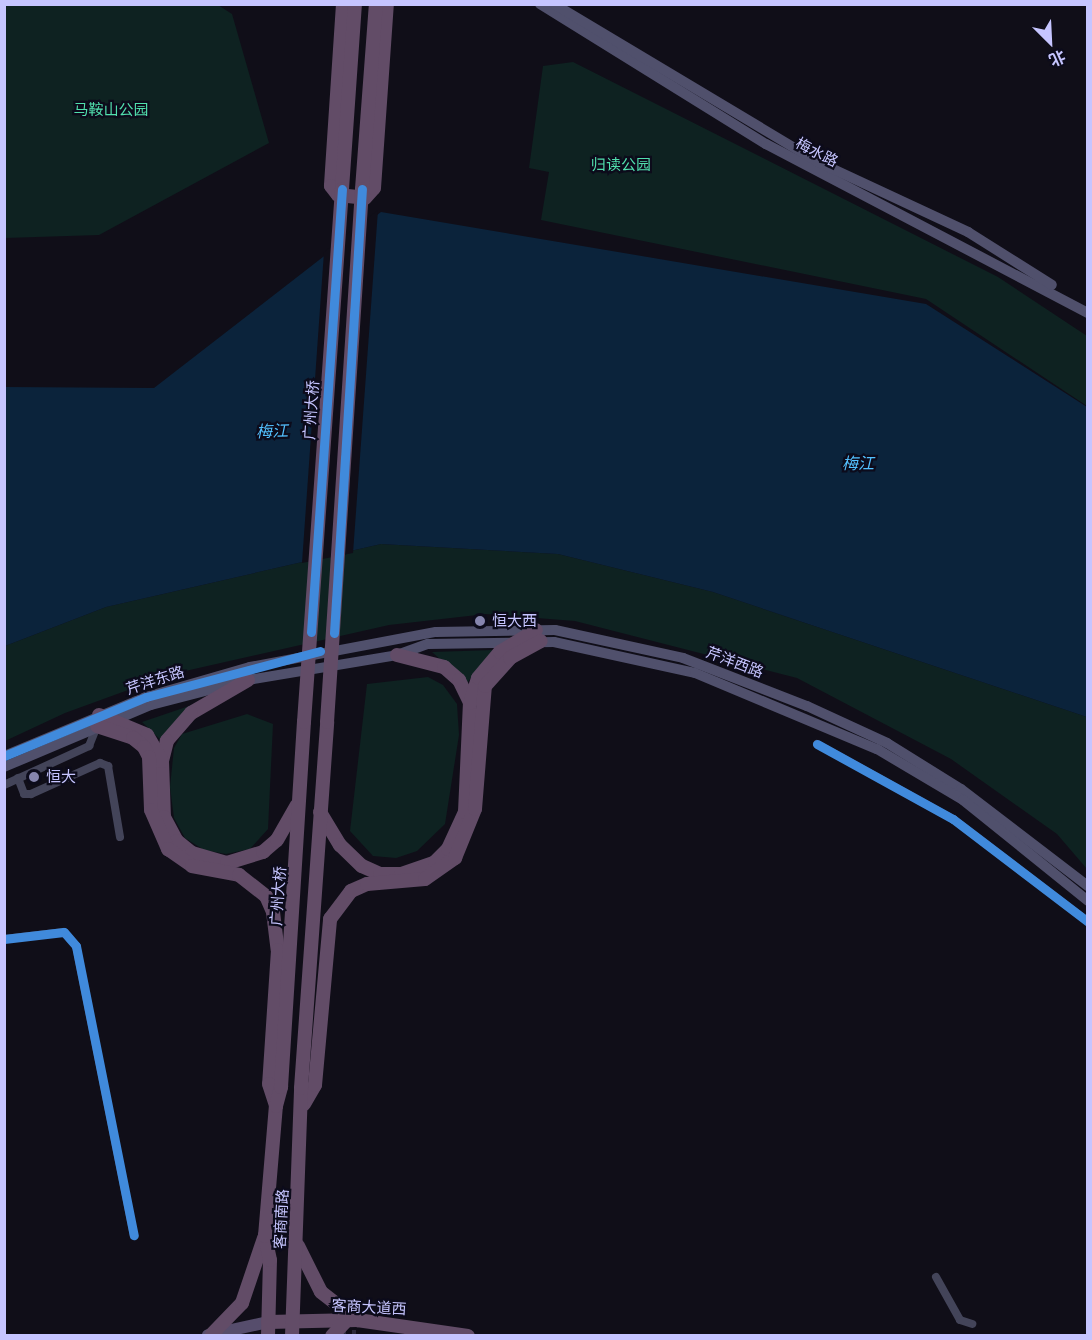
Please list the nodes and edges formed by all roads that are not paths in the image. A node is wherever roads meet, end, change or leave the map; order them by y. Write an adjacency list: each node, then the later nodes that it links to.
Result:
1 (343, 4): 4 (highway)
2 (356, 4): 23 (highway, 广州大桥, bridge)
3 (376, 4): 24 (highway, bridge)
4 (387, 4)
5 (540, 4): 8 (main road, 梅水路)
6 (555, 4): 7 (main road, 梅水路)
7 (1088, 307)
8 (1088, 313)
9 (538, 635): 10 (highway); 11 (main road, 芹洋西路); 26 (main road, 芹洋西路); 27 (main road, 芹洋西路); 30 (highway)
10 (519, 639): 12 (main road); 14 (highway)
11 (320, 651): 16 (main road, 芹洋东路)
12 (397, 655): 13 (main road, 芹洋东路); 14 (highway)
13 (248, 680): 15 (main road, 芹洋东路); 19 (highway)
14 (470, 703): 24 (highway)
15 (115, 718): 16 (highway); 19 (highway)
16 (98, 720): 18 (main road, 芹洋东路); 20 (main road, 芹洋东路); 21 (street); 31 (highway)
17 (817, 744): 28 (street)
18 (4, 756)
19 (162, 761): 23 (highway)
20 (4, 767)
21 (18, 778): 22 (street); 25 (street)
22 (4, 785)
23 (298, 804): 31 (highway, 广州大桥)
24 (320, 812): 30 (highway)
25 (120, 837)
26 (1088, 886)
27 (1088, 901)
28 (1088, 922)
29 (4, 939): 32 (street)
30 (304, 1104): 34 (highway, 客商南路)
31 (276, 1106): 33 (highway, 客商南路)
32 (134, 1235)
33 (265, 1236): 39 (highway, 客商南路); 40 (highway)
34 (296, 1240): 36 (highway); 37 (highway, 客商南路)
35 (936, 1277): 38 (street)
36 (352, 1320): 37 (highway, 客商大道西); 42 (highway); 43 (highway, 客商大道西)
37 (292, 1321): 39 (highway, 客商大道西); 41 (highway, 客商南路)
38 (972, 1324)
39 (268, 1329): 40 (main road)
40 (211, 1335)
41 (292, 1335)
42 (332, 1335)
43 (468, 1335)

